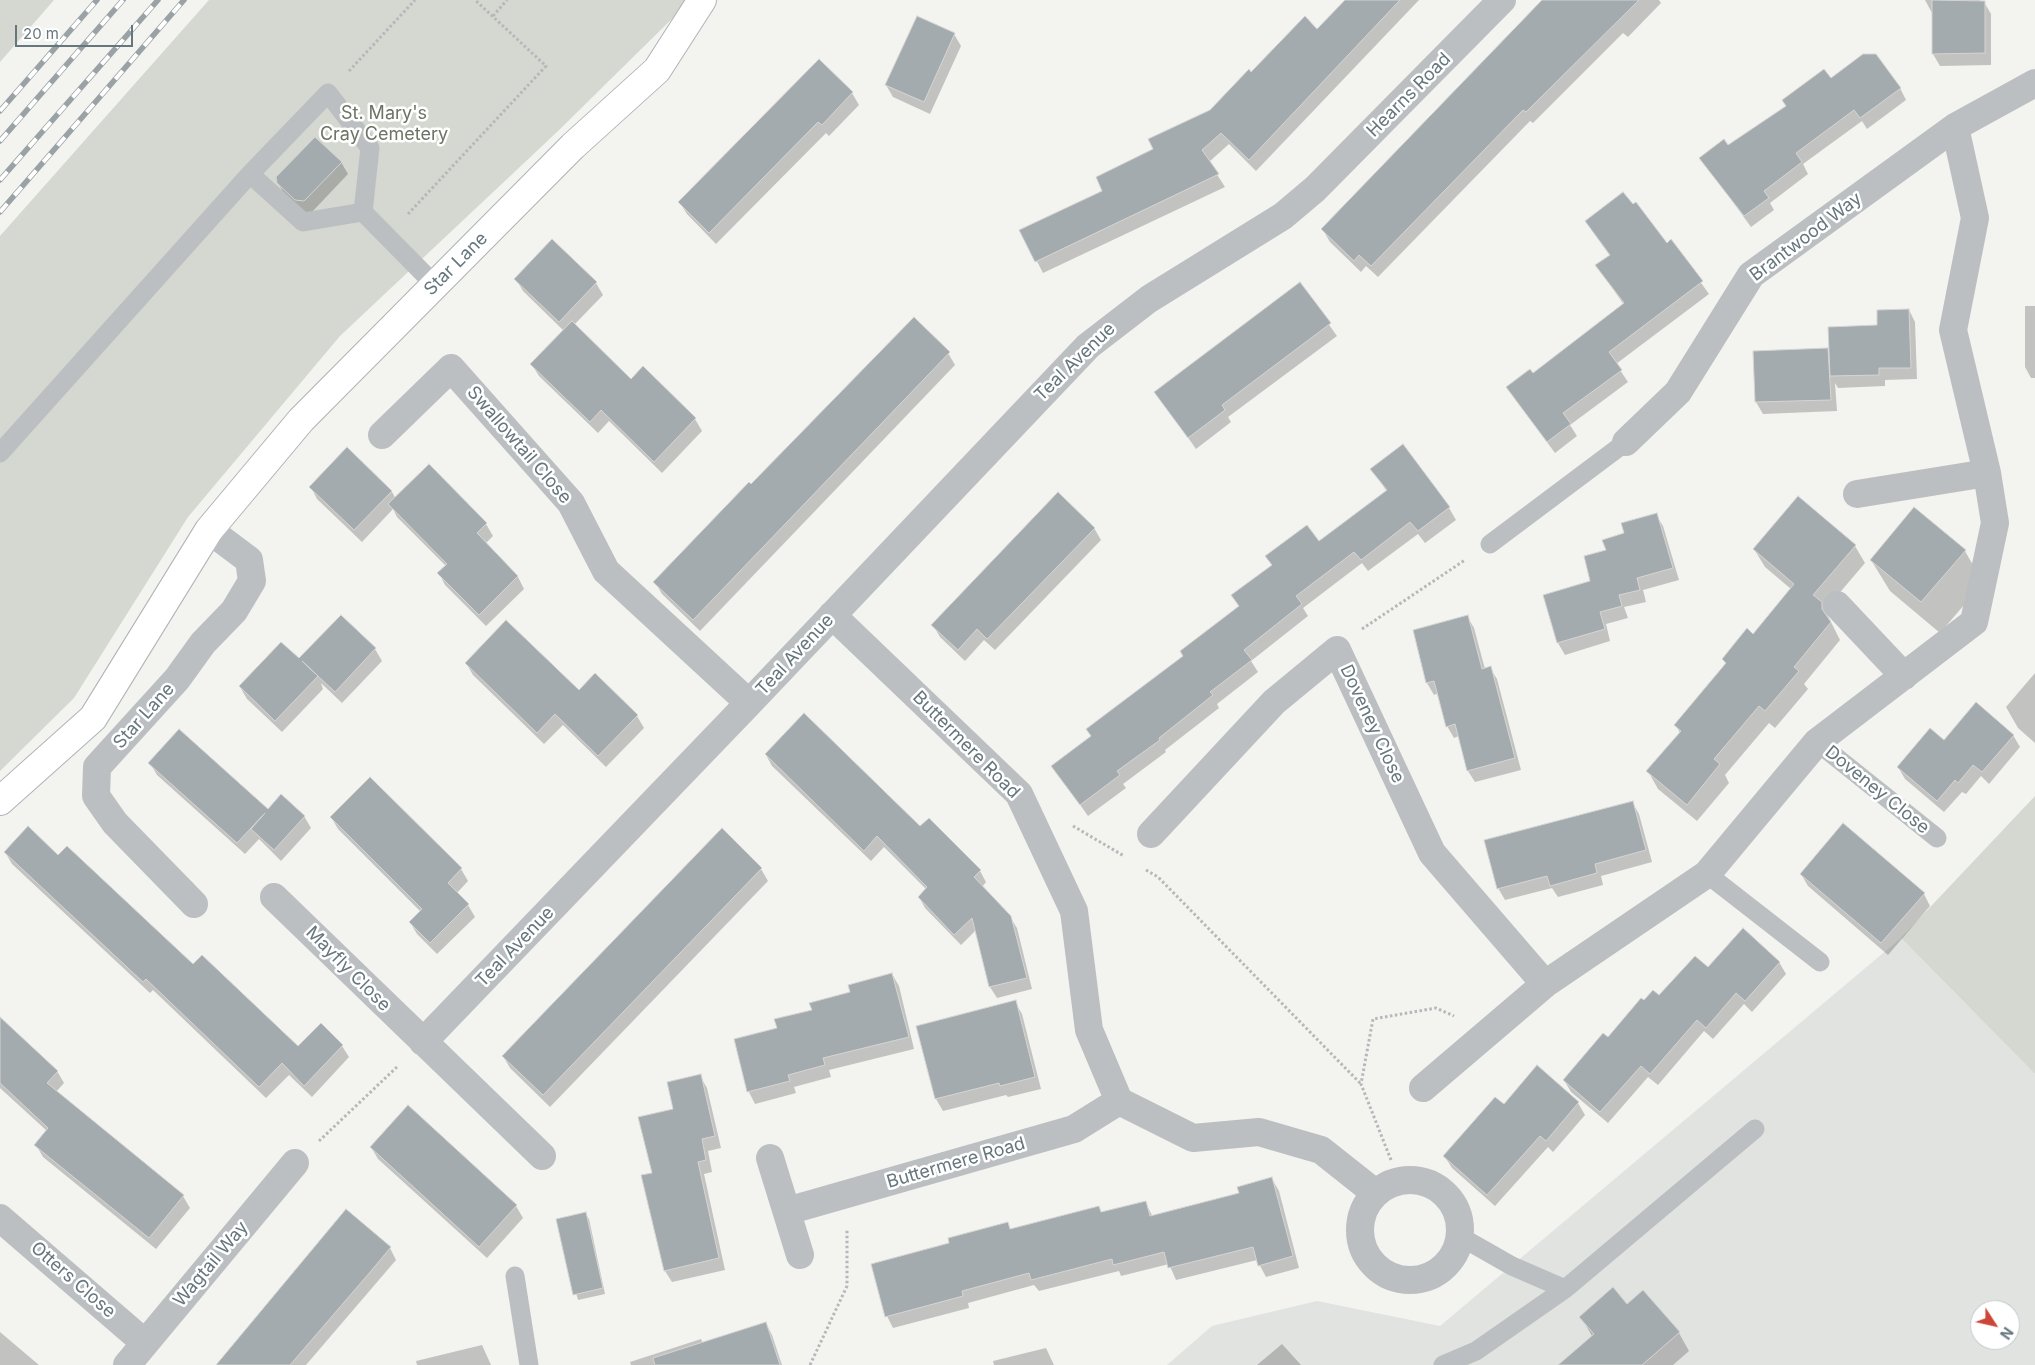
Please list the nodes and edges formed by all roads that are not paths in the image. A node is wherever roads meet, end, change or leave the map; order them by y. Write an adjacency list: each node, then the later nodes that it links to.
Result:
1 (702, 0): 8 (street, Star Lane)
2 (1502, 0): 6 (street, Hearns Road)
3 (2035, 82): 4 (street, Brantwood Way)
4 (1955, 127): 10 (street, Brantwood Way); 12 (street, Doveney Close)
5 (250, 174): 7 (lane); 7 (lane); 11 (lane)
6 (1315, 189): 17 (street, Teal Avenue)
7 (363, 212): 8 (lane)
8 (434, 285): 14 (street, Star Lane)
9 (382, 435): 19 (street, Swallowtail Close)
10 (1626, 442): 15 (lane)
11 (0, 453)
12 (1987, 472): 13 (street); 18 (street, Doveney Close)
13 (1857, 494)
14 (210, 530): 21 (street, Star Lane); 26 (street, Star Lane)
15 (1490, 544)
16 (1837, 605): 18 (street)
17 (832, 615): 19 (street, Teal Avenue); 31 (street, Buttermere Road)
18 (1904, 676): 20 (street, Doveney Close)
19 (749, 703): 29 (street, Teal Avenue)
20 (1817, 742): 23 (lane, Doveney Close); 24 (street, Doveney Close)
21 (0, 801)
22 (1151, 834): 28 (street, Doveney Close)
23 (1937, 838)
24 (1707, 874): 27 (lane); 28 (street, Doveney Close)
25 (274, 896): 29 (street, Mayfly Close)
26 (194, 904)
27 (1820, 962)
28 (1545, 984): 30 (street, Doveney Close)
29 (423, 1042): 33 (street)
30 (1423, 1088)
31 (1118, 1101): 36 (street); 37 (street, Buttermere Road)
32 (1755, 1129): 42 (lane)
33 (542, 1156)
34 (770, 1158): 37 (street)
35 (296, 1163): 43 (street, Wagtail Way)
36 (1374, 1192): 39 (street); 39 (street)
37 (787, 1211): 40 (street)
38 (0, 1218): 43 (street, Otters Close)
39 (1461, 1237): 42 (lane)
40 (800, 1255)
41 (515, 1276): 45 (lane)
42 (1565, 1289): 46 (lane)
43 (145, 1343): 44 (street, Wagtail Way)
44 (127, 1365)
45 (529, 1365)
46 (1444, 1365)

